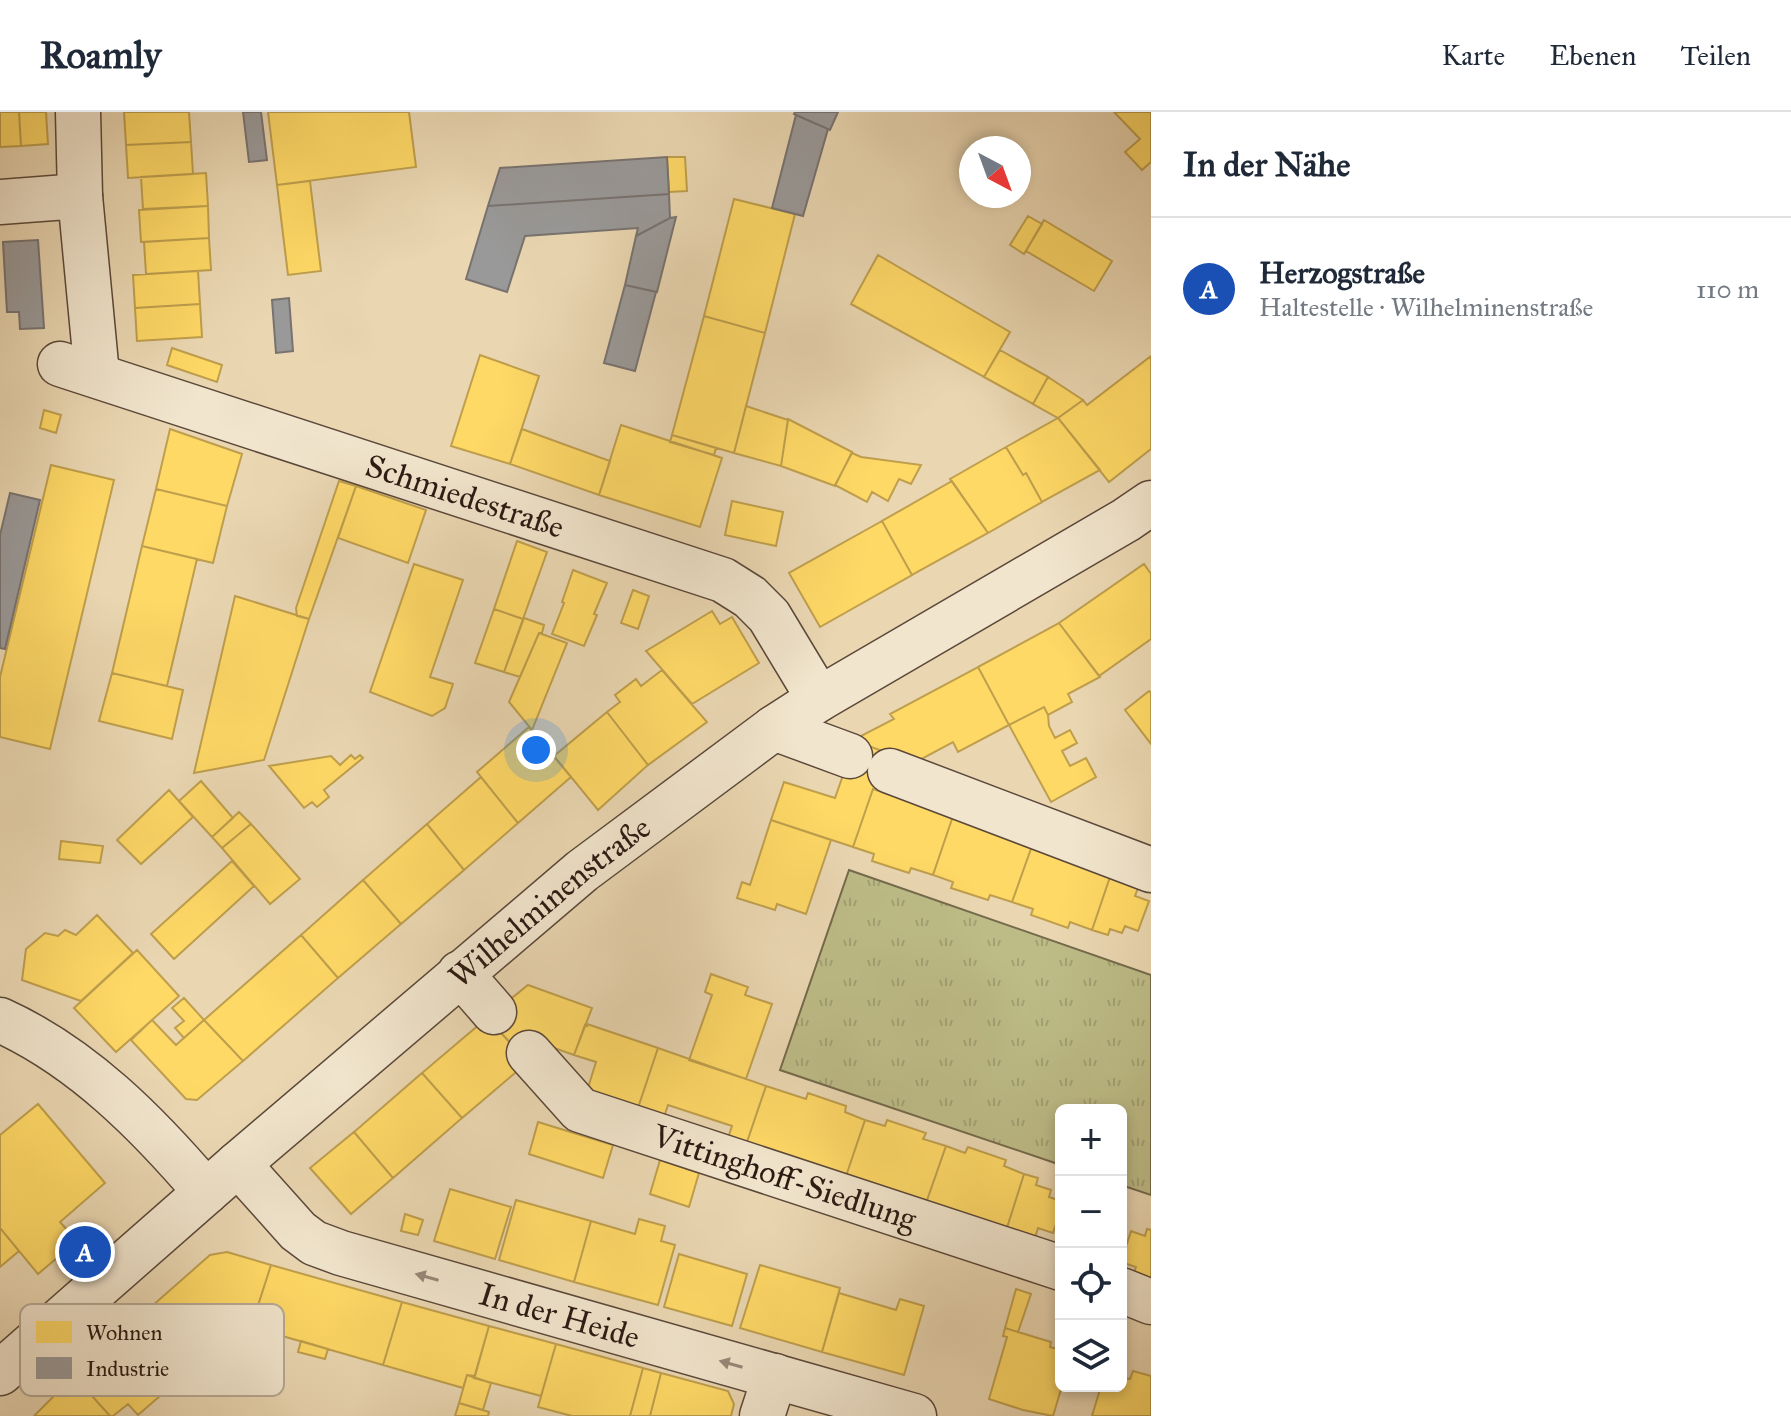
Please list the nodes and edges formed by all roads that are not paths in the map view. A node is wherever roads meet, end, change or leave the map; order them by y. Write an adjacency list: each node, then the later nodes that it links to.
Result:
1 (78, 112): 2 (street)
2 (80, 196): 3 (street); 5 (street, Schmiedestraße)
3 (0, 202)
4 (1151, 503): 5 (street, Wilhelminenstraße)
5 (819, 699): 6 (street, Wilhelminenstraße)
6 (774, 728): 7 (street); 10 (street, Wilhelminenstraße)
7 (850, 756)
8 (890, 771): 9 (street)
9 (1151, 870)
10 (460, 973): 11 (street); 14 (street, Wilhelminenstraße)
11 (494, 1012)
12 (0, 1020): 14 (street, In der Heide)
13 (529, 1053): 15 (street, Vittinghoff-Siedlung)
14 (222, 1178): 18 (street, Wilhelminenstraße); 21 (street, In der Heide, one-way to 14)
15 (1055, 1266)
16 (1127, 1292): 17 (street)
17 (1151, 1302)
18 (79, 1304)
19 (20, 1355): 20 (street, Wilhelminenstraße)
20 (0, 1373)
21 (769, 1396): 22 (street, In der Heide)
22 (914, 1416)

